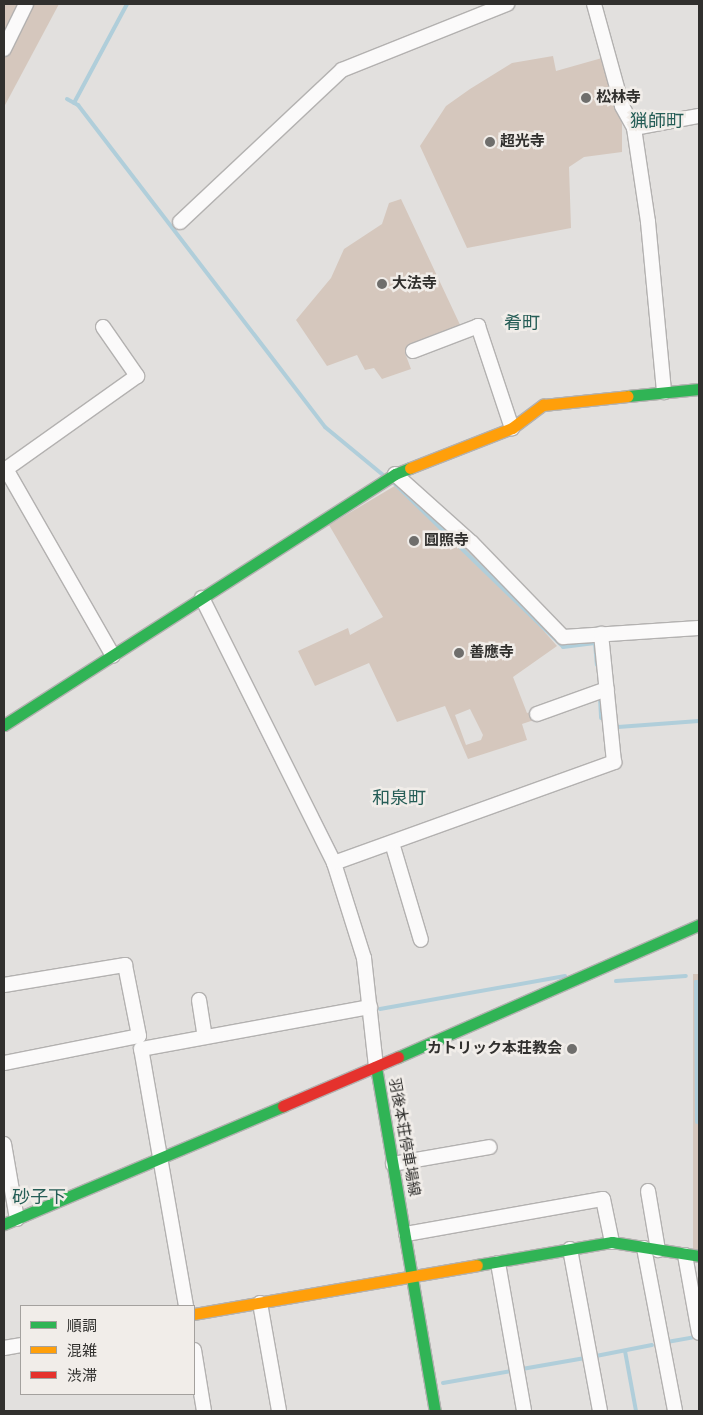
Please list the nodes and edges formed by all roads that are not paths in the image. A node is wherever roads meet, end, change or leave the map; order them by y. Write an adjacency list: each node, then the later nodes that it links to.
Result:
1 (26, 4): 4 (street)
2 (507, 4): 7 (street)
3 (594, 4): 6 (street)
4 (4, 49)
5 (699, 116): 6 (street)
6 (634, 128): 11 (street)
7 (180, 222)
8 (103, 327): 13 (street)
9 (412, 351): 12 (street)
10 (699, 389): 11 (street)
11 (664, 392): 12 (street)
12 (512, 428): 14 (street)
13 (5, 467): 18 (street)
14 (395, 474): 15 (street); 17 (street)
15 (202, 598): 18 (street); 23 (street)
16 (699, 628): 17 (street)
17 (601, 634): 19 (street)
18 (113, 656): 21 (street)
19 (606, 689): 20 (street); 22 (street)
20 (537, 714)
21 (4, 725)
22 (392, 843): 23 (street); 25 (street)
23 (334, 863): 28 (street)
24 (699, 925): 31 (street, 羽後本荘停車場線)
25 (421, 940)
26 (4, 985): 30 (street)
27 (199, 1000): 29 (street)
28 (370, 1007): 29 (street); 31 (street)
29 (205, 1037): 34 (street)
30 (4, 1064)
31 (376, 1067): 34 (street); 35 (street, 羽後本荘停車場線)
32 (4, 1144): 37 (street)
33 (490, 1147): 35 (street)
34 (158, 1158): 37 (street); 47 (street)
35 (393, 1164): 38 (street, 羽後本荘停車場線)
36 (648, 1191): 41 (street)
37 (10, 1221)
38 (406, 1234): 39 (street); 45 (street, 羽後本荘停車場線)
39 (612, 1242): 40 (street); 41 (street)
40 (570, 1249): 44 (street); 57 (street)
41 (651, 1249): 42 (street); 58 (street)
42 (685, 1255): 43 (street); 49 (street)
43 (699, 1256)
44 (498, 1262): 45 (street); 56 (street)
45 (414, 1277): 46 (street); 55 (street, 羽後本荘停車場線)
46 (260, 1303): 48 (street); 54 (street)
47 (186, 1305)
48 (195, 1314)
49 (699, 1333)
50 (20, 1345): 51 (street)
51 (4, 1348)
52 (195, 1356): 53 (street)
53 (204, 1411)
54 (279, 1411)
55 (435, 1411)
56 (524, 1411)
57 (600, 1411)
58 (675, 1411)

